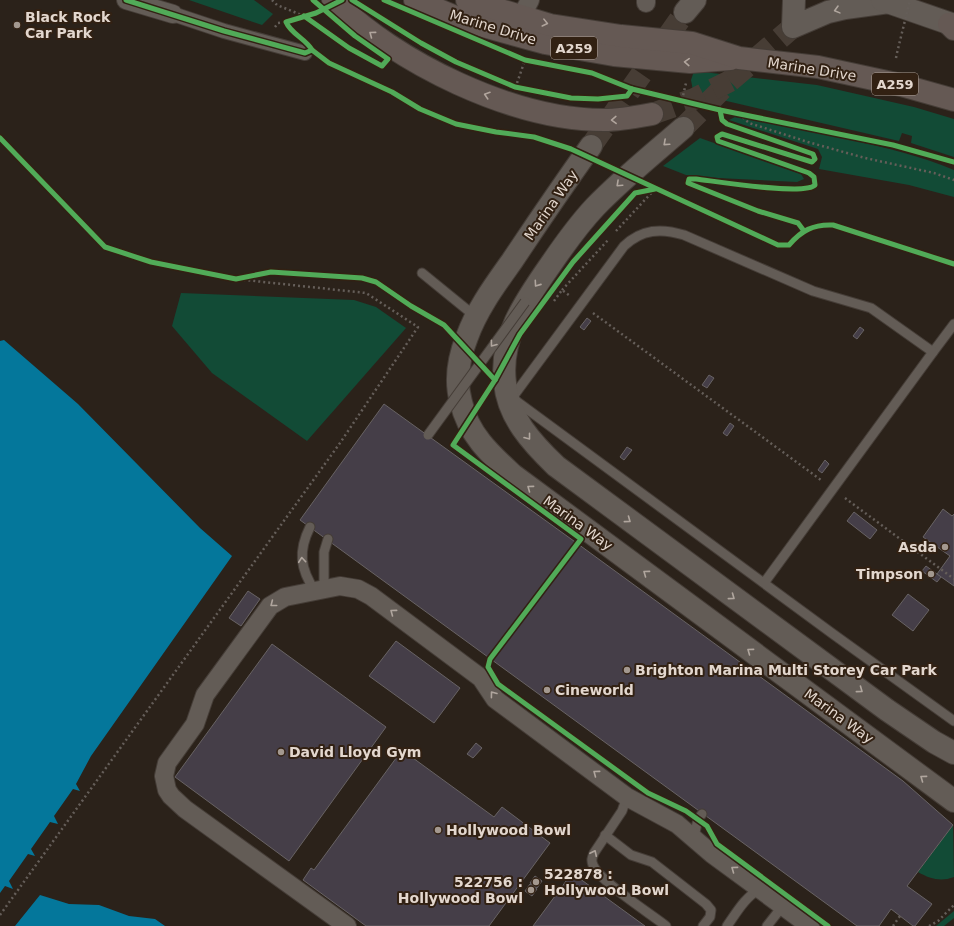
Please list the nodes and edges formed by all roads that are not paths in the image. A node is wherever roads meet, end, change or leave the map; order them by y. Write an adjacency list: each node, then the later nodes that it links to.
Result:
1 (126, 0): 8 (street)
2 (333, 0): 13 (main road, one-way to 2)
3 (416, 0): 11 (main road, Marine Drive / A259, one-way to 3)
4 (467, 0): 7 (main road, Marine Drive / A259)
5 (794, 0): 6 (street, one-way to 5)
6 (894, 1): 9 (street)
7 (526, 9): 11 (main road, Marine Drive / A259, one-way to 11)
8 (173, 14): 10 (street)
9 (952, 26)
10 (305, 52)
11 (740, 58): 12 (main road, Marine Drive / A259)
12 (954, 100)
13 (652, 114)
14 (683, 128): 17 (street, one-way to 17)
15 (592, 146): 18 (street, Marina Way)
16 (422, 273): 18 (lane)
17 (525, 302): 21 (lane, one-way to 21, bridge); 27 (street, one-way to 27, bridge)
18 (476, 317): 29 (street, Marina Way, one-way to 18)
19 (954, 324): 20 (lane)
20 (933, 352): 24 (lane); 24 (lane)
21 (428, 435)
22 (310, 527): 25 (lane, one-way to 22)
23 (328, 540): 25 (lane)
24 (764, 583): 26 (lane)
25 (319, 591): 28 (street, one-way to 25); 35 (street, one-way to 35)
26 (954, 721)
27 (954, 753)
28 (627, 797): 31 (lane); 32 (street)
29 (954, 801)
30 (702, 814): 32 (lane)
31 (606, 835): 36 (lane, one-way to 31); 37 (lane)
32 (694, 837): 33 (street, one-way to 32)
33 (760, 889): 34 (street); 38 (lane)
34 (785, 907): 39 (lane); 40 (street)
35 (347, 926)
36 (666, 926)
37 (703, 926)
38 (727, 926)
39 (767, 926)
40 (810, 926)

